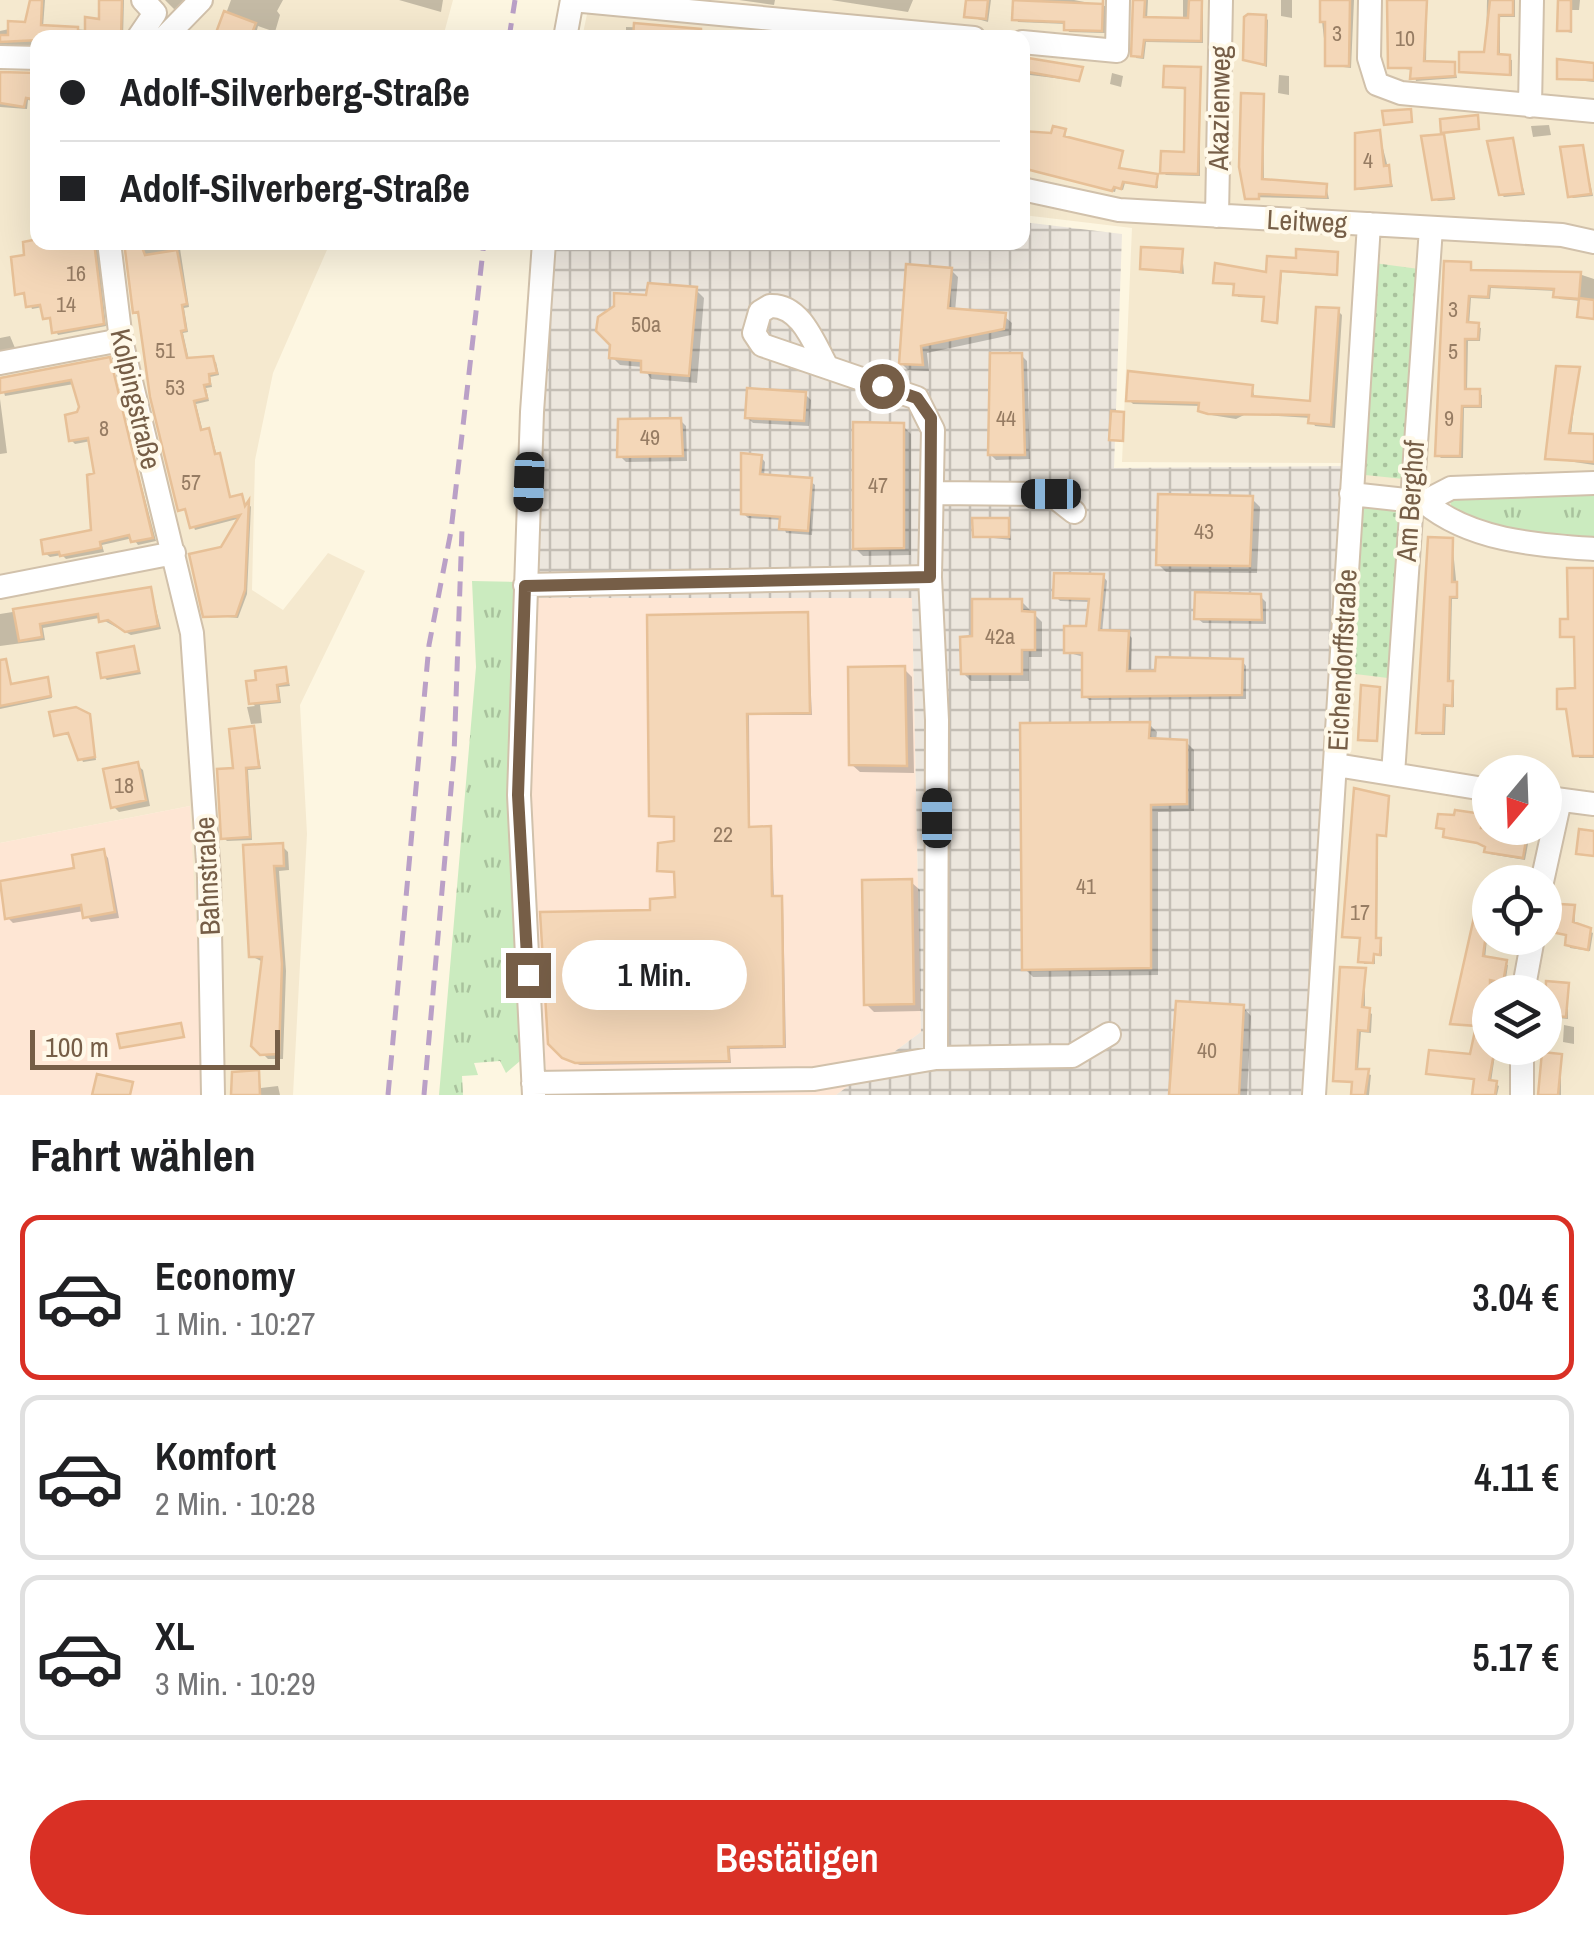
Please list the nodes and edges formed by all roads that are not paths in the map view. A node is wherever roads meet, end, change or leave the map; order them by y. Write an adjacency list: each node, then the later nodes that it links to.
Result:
1 (142, 0): 8 (street)
2 (202, 0): 9 (street)
3 (572, 0): 10 (street); 11 (street)
4 (1118, 0): 12 (street)
5 (1221, 0): 18 (street, Akazienweg)
6 (1370, 0): 15 (street)
7 (1532, 0): 15 (street)
8 (143, 30)
9 (172, 30)
10 (567, 30)
11 (889, 30)
12 (1030, 43)
13 (0, 58): 14 (street)
14 (30, 58)
15 (1530, 106): 16 (street)
16 (1594, 111)
17 (1030, 191): 18 (street, Leitweg)
18 (1217, 216): 19 (street, Leitweg)
19 (1368, 224): 20 (street, Leitweg); 29 (street, Eichendorffstraße)
20 (1431, 228): 21 (street, Leitweg); 30 (street, Am Berghof)
21 (1594, 242)
22 (110, 250): 24 (street, Kolpingstraße)
23 (544, 250): 35 (street)
24 (121, 340): 25 (street); 33 (street, Kolpingstraße)
25 (0, 364)
26 (826, 365): 28 (street)
27 (1594, 484): 30 (street)
28 (932, 493): 31 (street); 34 (street)
29 (1351, 494): 30 (street); 38 (street, Eichendorffstraße)
30 (1417, 502): 32 (street); 39 (street, Am Berghof)
31 (1074, 512)
32 (1594, 549)
33 (174, 553): 36 (street); 37 (street, Kolpingstraße)
34 (930, 577): 35 (street); 44 (street)
35 (525, 586): 47 (street)
36 (0, 587)
37 (194, 658): 48 (street, Bahnstraße)
38 (1336, 764): 39 (street); 49 (street, Eichendorffstraße)
39 (1393, 774): 40 (street)
40 (1472, 787)
41 (1562, 800): 42 (street)
42 (1594, 804)
43 (1109, 1034): 44 (street)
44 (936, 1058): 46 (street)
45 (1522, 1065): 50 (street)
46 (815, 1087): 47 (street)
47 (534, 1089)
48 (213, 1095)
49 (1314, 1095)
50 (1522, 1095)

